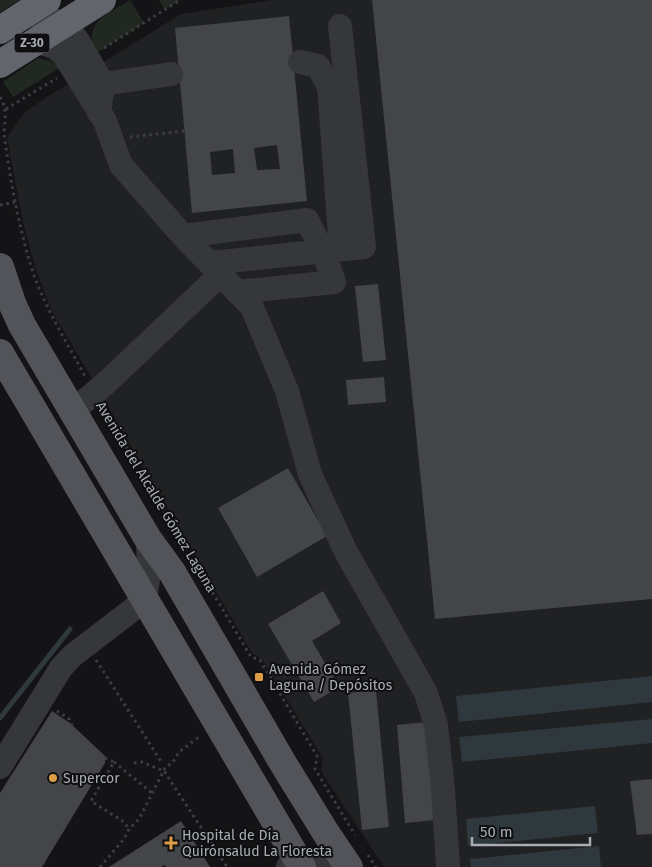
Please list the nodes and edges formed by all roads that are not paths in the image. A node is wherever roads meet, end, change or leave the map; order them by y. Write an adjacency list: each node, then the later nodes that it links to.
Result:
1 (48, 0): 3 (highway, Z-30)
2 (102, 0): 4 (highway, Z-30)
3 (24, 14): 4 (street); 6 (highway, Z-30)
4 (65, 24): 7 (highway, Z-30); 11 (street)
5 (340, 26): 14 (street)
6 (0, 30)
7 (36, 41): 9 (highway, Z-30); 12 (street)
8 (300, 62): 14 (street)
9 (0, 64)
10 (171, 74): 11 (street)
11 (104, 84): 12 (street)
12 (99, 113): 13 (street)
13 (184, 236): 14 (street); 16 (street)
14 (332, 250): 16 (street); 17 (street)
15 (0, 267): 19 (main road, Avenida del Alcalde Gómez Laguna)
16 (215, 269): 17 (street); 19 (street)
17 (237, 292): 26 (street)
18 (0, 352): 21 (main road)
19 (73, 411): 20 (main road, Avenida del Alcalde Gómez Laguna)
20 (148, 539): 21 (street); 23 (main road, Avenida del Alcalde Gómez Laguna)
21 (145, 600): 22 (street); 24 (main road)
22 (0, 767)
23 (357, 858)
24 (296, 865): 25 (street)
25 (329, 867)
26 (448, 867)

